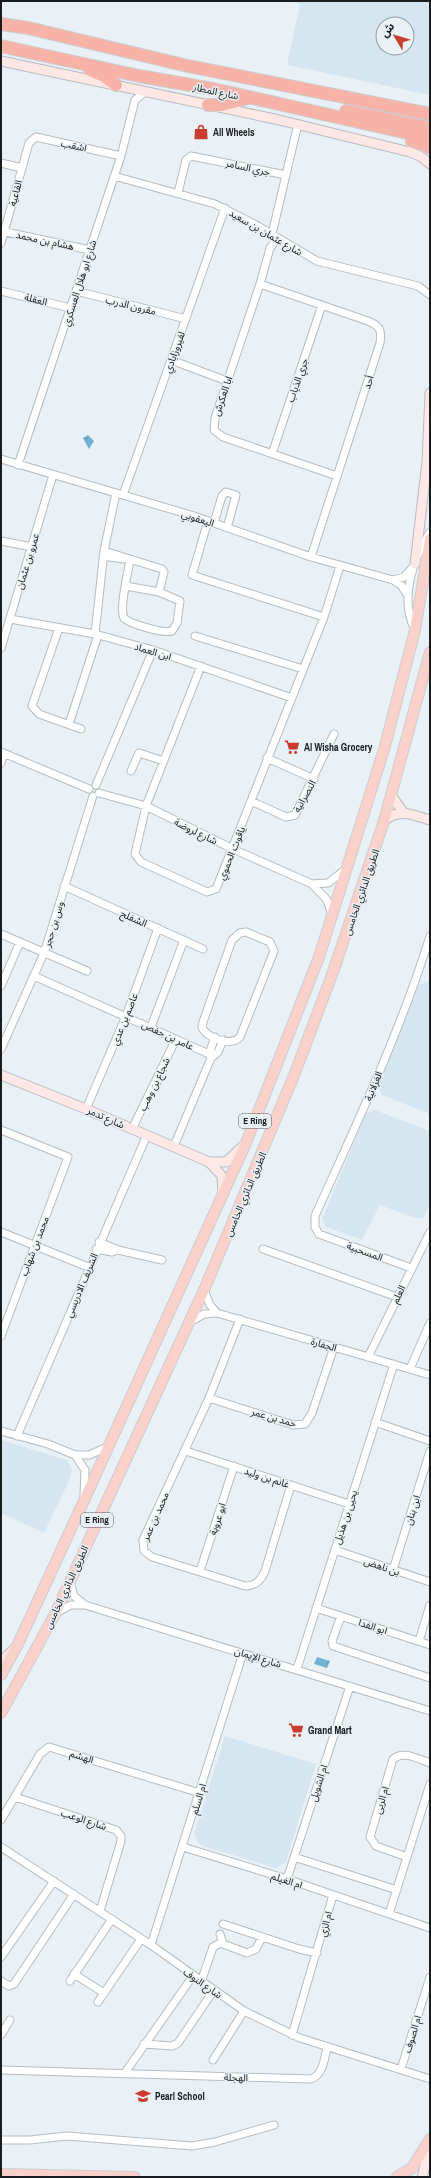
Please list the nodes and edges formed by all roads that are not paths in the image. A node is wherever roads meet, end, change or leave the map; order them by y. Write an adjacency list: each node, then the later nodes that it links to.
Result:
1 (1, 24): 12 (highway, شارع المطار)
2 (1, 46): 3 (highway, شارع المطار)
3 (61, 58): 5 (highway); 8 (highway, شارع المطار)
4 (1, 61): 5 (street, شارع المطار)
5 (116, 85): 6 (street, شارع المطار)
6 (130, 88): 7 (street, شارع المطار); 9 (street)
7 (145, 92): 9 (street); 10 (street, شارع المطار)
8 (248, 98): 10 (highway); 11 (highway, شارع المطار)
9 (136, 100): 19 (street, شارع ابو هلال العسكري)
10 (208, 105): 14 (street, شارع المطار)
11 (285, 105): 13 (highway, شارع المطار); 15 (highway)
12 (430, 114)
13 (355, 121): 16 (highway, شارع المطار); 18 (highway)
14 (298, 124): 21 (street, شارع المطار); 23 (street)
15 (430, 128)
16 (430, 138)
17 (29, 143): 19 (street, اشقب); 22 (street, القاعية)
18 (430, 148)
19 (121, 156): 24 (street, شارع ابو هلال العسكري)
20 (1, 163): 22 (street)
21 (429, 163)
22 (22, 168): 27 (street, القاعية)
23 (286, 175): 25 (street, جري السامر); 28 (street)
24 (114, 176): 25 (street, شارع عثمان بن سعيد); 30 (street, شارع ابو هلال العسكري)
25 (178, 193): 26 (street, شارع عثمان بن سعيد)
26 (225, 208): 28 (street, شارع عثمان بن سعيد); 39 (street, لفيروزابادي)
27 (3, 231): 29 (street, القاعية); 30 (street, هشام بن محمد)
28 (275, 236): 31 (street, ابا العكرش); 33 (street, شارع عثمان بن سعيد)
29 (1, 243)
30 (90, 250): 35 (street, شارع ابو هلال العسكري)
31 (260, 284): 37 (street, أحد); 41 (street, ابا العكرش)
32 (430, 284): 33 (street, شارع عثمان بن سعيد)
33 (418, 286): 36 (street, شارع عثمان بن سعيد)
34 (1, 291): 38 (street, العقلة)
35 (76, 291): 38 (street, شارع ابو هلال العسكري); 39 (street, مقرون الدرب)
36 (430, 295)
37 (322, 305): 43 (street, جري الذياب); 47 (street, أحد)
38 (70, 308): 45 (street, شارع ابو هلال العسكري)
39 (186, 319): 40 (street, لفيروزابادي)
40 (171, 360): 41 (street); 48 (street, لفيروزابادي)
41 (227, 380): 43 (street, ابا العكرش)
42 (430, 393): 58 (street)
43 (272, 454): 47 (street, ابا العكرش)
44 (1, 459): 45 (street, اليعقوبي)
45 (18, 465): 46 (street, اليعقوبي)
46 (53, 475): 48 (street, اليعقوبي); 54 (street, عمرو بن عثمان)
47 (337, 476): 56 (street, أحد)
48 (119, 494): 49 (street, اليعقوبي); 55 (street, لفيروزابادي)
49 (211, 522): 50 (street, اليعقوبي); 50 (street); 64 (street)
50 (227, 528): 56 (street, اليعقوبي)
51 (430, 532): 58 (street)
52 (430, 539): 67 (main road, الطريق الدائري الخامس / E Ring)
53 (1, 541): 54 (street)
54 (32, 547): 65 (street, عمرو بن عثمان)
55 (104, 553): 57 (street); 68 (street, لفيروزابادي)
56 (310, 557): 59 (street, اليعقوبي)
57 (128, 559): 61 (street); 62 (street)
58 (415, 564): 60 (street); 63 (street)
59 (340, 566): 60 (street, اليعقوبي); 64 (street, ياقوت الحموي)
60 (393, 580): 63 (street)
61 (126, 586): 62 (street); 62 (street)
62 (159, 592)
63 (408, 596): 67 (street)
64 (324, 617): 74 (street, ياقوت الحموي)
65 (10, 619): 66 (street, ابن العماد); 70 (street, عمرو بن عثمان)
66 (59, 628): 68 (street, ابن العماد); 76 (street)
67 (415, 630): 95 (main road, الطريق الدائري الخامس / E Ring)
68 (97, 635): 71 (street, ابن العماد); 76 (street, لفيروزابادي)
69 (195, 636): 74 (street)
70 (1, 648)
71 (153, 650): 73 (street, ابن العماد); 85 (street)
72 (430, 652): 88 (main road, الطريق الدائري الخامس / E Ring)
73 (201, 666): 75 (street, ابن العماد); 81 (street, ياقوت الحموي)
74 (304, 669): 75 (street, ياقوت الحموي)
75 (292, 698): 80 (street, ياقوت الحموي)
76 (69, 724): 77 (street)
77 (81, 729)
78 (334, 734): 84 (street, النصرانية)
79 (2, 752): 82 (street); 86 (street)
80 (267, 758): 84 (street); 89 (street, ياقوت الحموي)
81 (164, 761): 83 (street); 90 (street, ياقوت الحموي)
82 (1, 763)
83 (131, 771)
84 (314, 779): 89 (street, النصرانية)
85 (96, 785): 86 (street); 87 (street)
86 (89, 789): 87 (street)
87 (96, 794): 90 (street, شارع لروضة); 97 (street, وس بن حجر)
88 (391, 795): 91 (street); 93 (main road, الطريق الدائري الخامس / E Ring)
89 (251, 801): 94 (street, ياقوت الحموي)
90 (146, 806): 94 (street, شارع لروضة); 94 (street, ياقوت الحموي)
91 (403, 812): 92 (street); 93 (street)
92 (430, 820)
93 (384, 821): 134 (main road, الطريق الدائري الخامس / E Ring)
94 (233, 849): 96 (street, شارع لروضة)
95 (348, 868): 96 (street); 98 (main road, الطريق الدائري الخامس / E Ring)
96 (312, 884): 98 (street, شارع لروضة)
97 (64, 886): 99 (street, الشفلح); 105 (street, وس بن حجر)
98 (332, 916): 121 (main road, الطريق الدائري الخامس / E Ring)
99 (158, 928): 102 (street, الشفلح); 109 (street, عاصم بن عدي)
100 (1, 934): 103 (street)
101 (430, 936): 127 (street, الغزلانية)
102 (184, 940): 104 (street, الشفلح); 110 (street)
103 (20, 942): 105 (street); 108 (street)
104 (203, 949)
105 (44, 953): 106 (street); 107 (street, وس بن حجر)
106 (87, 971)
107 (34, 976): 109 (street, عامر بن حفص); 114 (street, وس بن حجر)
108 (1, 986)
109 (126, 1016): 110 (street, عامر بن حفص); 117 (street, عاصم بن عدي)
110 (151, 1027): 112 (street, عامر بن حفص)
111 (215, 1037): 113 (street); 113 (street); 115 (street)
112 (176, 1039): 115 (street, عامر بن حفص); 118 (street, شجاع بن وهب)
113 (223, 1040): 115 (street)
114 (1, 1049)
115 (210, 1056): 122 (street)
116 (1, 1075): 117 (street, شارع تدمر)
117 (86, 1109): 118 (street, شارع تدمر)
118 (132, 1129): 120 (street, شارع تدمر)
119 (1, 1130): 128 (street, محمد بن شهاب)
120 (147, 1136): 122 (street, شارع تدمر); 129 (street, الشريف الادريسي)
121 (246, 1143): 123 (street, شارع تدمر); 124 (main road, الطريق الدائري الخامس / E Ring)
122 (174, 1146): 123 (street, شارع تدمر)
123 (209, 1162): 124 (street, شارع تدمر)
124 (223, 1195): 151 (main road, الطريق الدائري الخامس / E Ring)
125 (1, 1232): 128 (street)
126 (430, 1232): 133 (street, العلم)
127 (319, 1234): 133 (street, المسحبية)
128 (34, 1246): 132 (street); 140 (street, محمد بن شهاب)
129 (98, 1246): 131 (street); 132 (street, الشريف الادريسي)
130 (263, 1249): 135 (street)
131 (162, 1260)
132 (88, 1267): 149 (street, الشريف الادريسي)
133 (411, 1268): 135 (street, العلم)
134 (204, 1290): 136 (street); 139 (main road, الطريق الدائري الخامس / E Ring)
135 (397, 1297): 142 (street, العلم)
136 (217, 1312): 137 (street, الجفارة); 139 (street)
137 (240, 1319): 141 (street, الجفارة); 146 (street, محمد بن عمر)
138 (430, 1323): 144 (street)
139 (187, 1324): 162 (main road, الطريق الدائري الخامس / E Ring)
140 (1, 1336)
141 (334, 1347): 142 (street, الجفارة); 146 (street, حمد بن عمر)
142 (368, 1357): 143 (street, الجفارة)
143 (394, 1364): 144 (street, الجفارة); 147 (street, يحيى بن هذيل)
144 (410, 1369): 145 (street, الجفارة)
145 (430, 1375)
146 (210, 1398): 152 (street, محمد بن عمر)
147 (375, 1422): 150 (street); 157 (street, يحيى بن هذيل)
148 (1, 1431): 149 (street)
149 (17, 1436): 154 (street)
150 (430, 1440)
151 (110, 1446): 154 (street); 158 (main road, الطريق الدائري الخامس / E Ring)
152 (186, 1450): 155 (street, غانم بن وليد); 161 (street, محمد بن عمر)
153 (430, 1451): 160 (street, ابن بنان)
154 (75, 1455): 158 (street)
155 (234, 1466): 156 (street, غانم بن وليد); 161 (street, ابو عروبة)
156 (291, 1485): 157 (street, غانم بن وليد); 161 (street, محمد بن عمر)
157 (349, 1504): 159 (street, يحيى بن هذيل)
158 (82, 1505): 170 (main road, الطريق الدائري الخامس / E Ring)
159 (335, 1550): 160 (street, بن ناهض); 166 (street, يحيى بن هذيل)
160 (393, 1570): 163 (street, بن ناهض)
161 (200, 1571)
162 (71, 1577): 164 (street); 167 (main road, الطريق الدائري الخامس / E Ring)
163 (430, 1582)
164 (85, 1605): 167 (street, شارع الإيمان); 172 (street, شارع الإيمان)
165 (430, 1605): 169 (street)
166 (316, 1608): 168 (street, ابو الفدا); 174 (street, يحيى بن هذيل)
167 (55, 1614): 179 (main road, الطريق الدائري الخامس / E Ring)
168 (341, 1616): 169 (street, ابو الفدا); 176 (street)
169 (418, 1641): 171 (street, ابو الفدا)
170 (18, 1644): 173 (street); 175 (main road, الطريق الدائري الخامس / E Ring)
171 (430, 1645)
172 (242, 1653): 174 (street, شارع الإيمان); 182 (street, ام السلم)
173 (1, 1662)
174 (297, 1669): 177 (street, شارع الإيمان)
175 (1, 1675)
176 (430, 1678)
177 (350, 1686): 178 (street, شارع الإيمان); 187 (street, ام الشويل)
178 (430, 1711)
179 (1, 1713)
180 (430, 1763): 188 (street, ام الربى)
181 (430, 1784): 188 (street)
182 (200, 1793): 183 (street, الهشم); 185 (street, ام السلم)
183 (15, 1797): 184 (street, الهشم); 194 (street, شارع الوعب)
184 (1, 1820)
185 (183, 1847): 189 (street, ام الغيلم); 201 (street, ام السلم)
186 (2, 1850): 190 (street, شارع النوف)
187 (294, 1857): 189 (street, ام الشويل); 191 (street)
188 (407, 1857): 191 (street)
189 (287, 1879): 193 (street, ام الغيلم)
190 (54, 1881): 192 (street, شارع النوف); 203 (street)
191 (397, 1890): 195 (street)
192 (74, 1894): 194 (street, شارع النوف); 207 (street)
193 (333, 1895): 195 (street, ام الغيلم); 202 (street, ام الزي)
194 (100, 1911): 196 (street, شارع النوف)
195 (390, 1914): 198 (street, ام الغيلم)
196 (112, 1919): 200 (street, شارع النوف); 204 (street)
197 (223, 1924): 199 (street)
198 (430, 1928)
199 (262, 1938): 202 (street); 209 (street)
200 (141, 1939): 201 (street, شارع النوف); 211 (street)
201 (150, 1945): 205 (street, شارع النوف)
202 (317, 1953): 216 (street, ام الزي)
203 (1, 1957)
204 (74, 1974): 208 (street); 211 (street)
205 (193, 1976): 209 (street, شارع النوف); 217 (street)
206 (430, 1977): 220 (street, ام الصوف)
207 (1, 1981)
208 (70, 1981)
209 (200, 1982): 210 (street, شارع النوف)
210 (214, 1990): 213 (street, شارع النوف); 217 (street)
211 (104, 1993): 212 (street)
212 (98, 2002)
213 (244, 2011): 216 (street, شارع النوف); 219 (street)
214 (10, 2020): 215 (street)
215 (1, 2035)
216 (292, 2035): 218 (street, شارع النوف)
217 (144, 2044): 222 (street)
218 (327, 2048): 220 (street, شارع النوف); 222 (street, الهجلة)
219 (213, 2060)
220 (401, 2069): 223 (street, شارع النوف)
221 (1, 2070): 222 (street, الهجلة)
222 (124, 2074)
223 (429, 2078)
224 (274, 2126): 226 (street)
225 (430, 2139): 230 (main road)
226 (1, 2140)
227 (430, 2146): 231 (street)
228 (1, 2174): 229 (main road)
229 (135, 2177)
230 (398, 2177)
231 (422, 2177)

